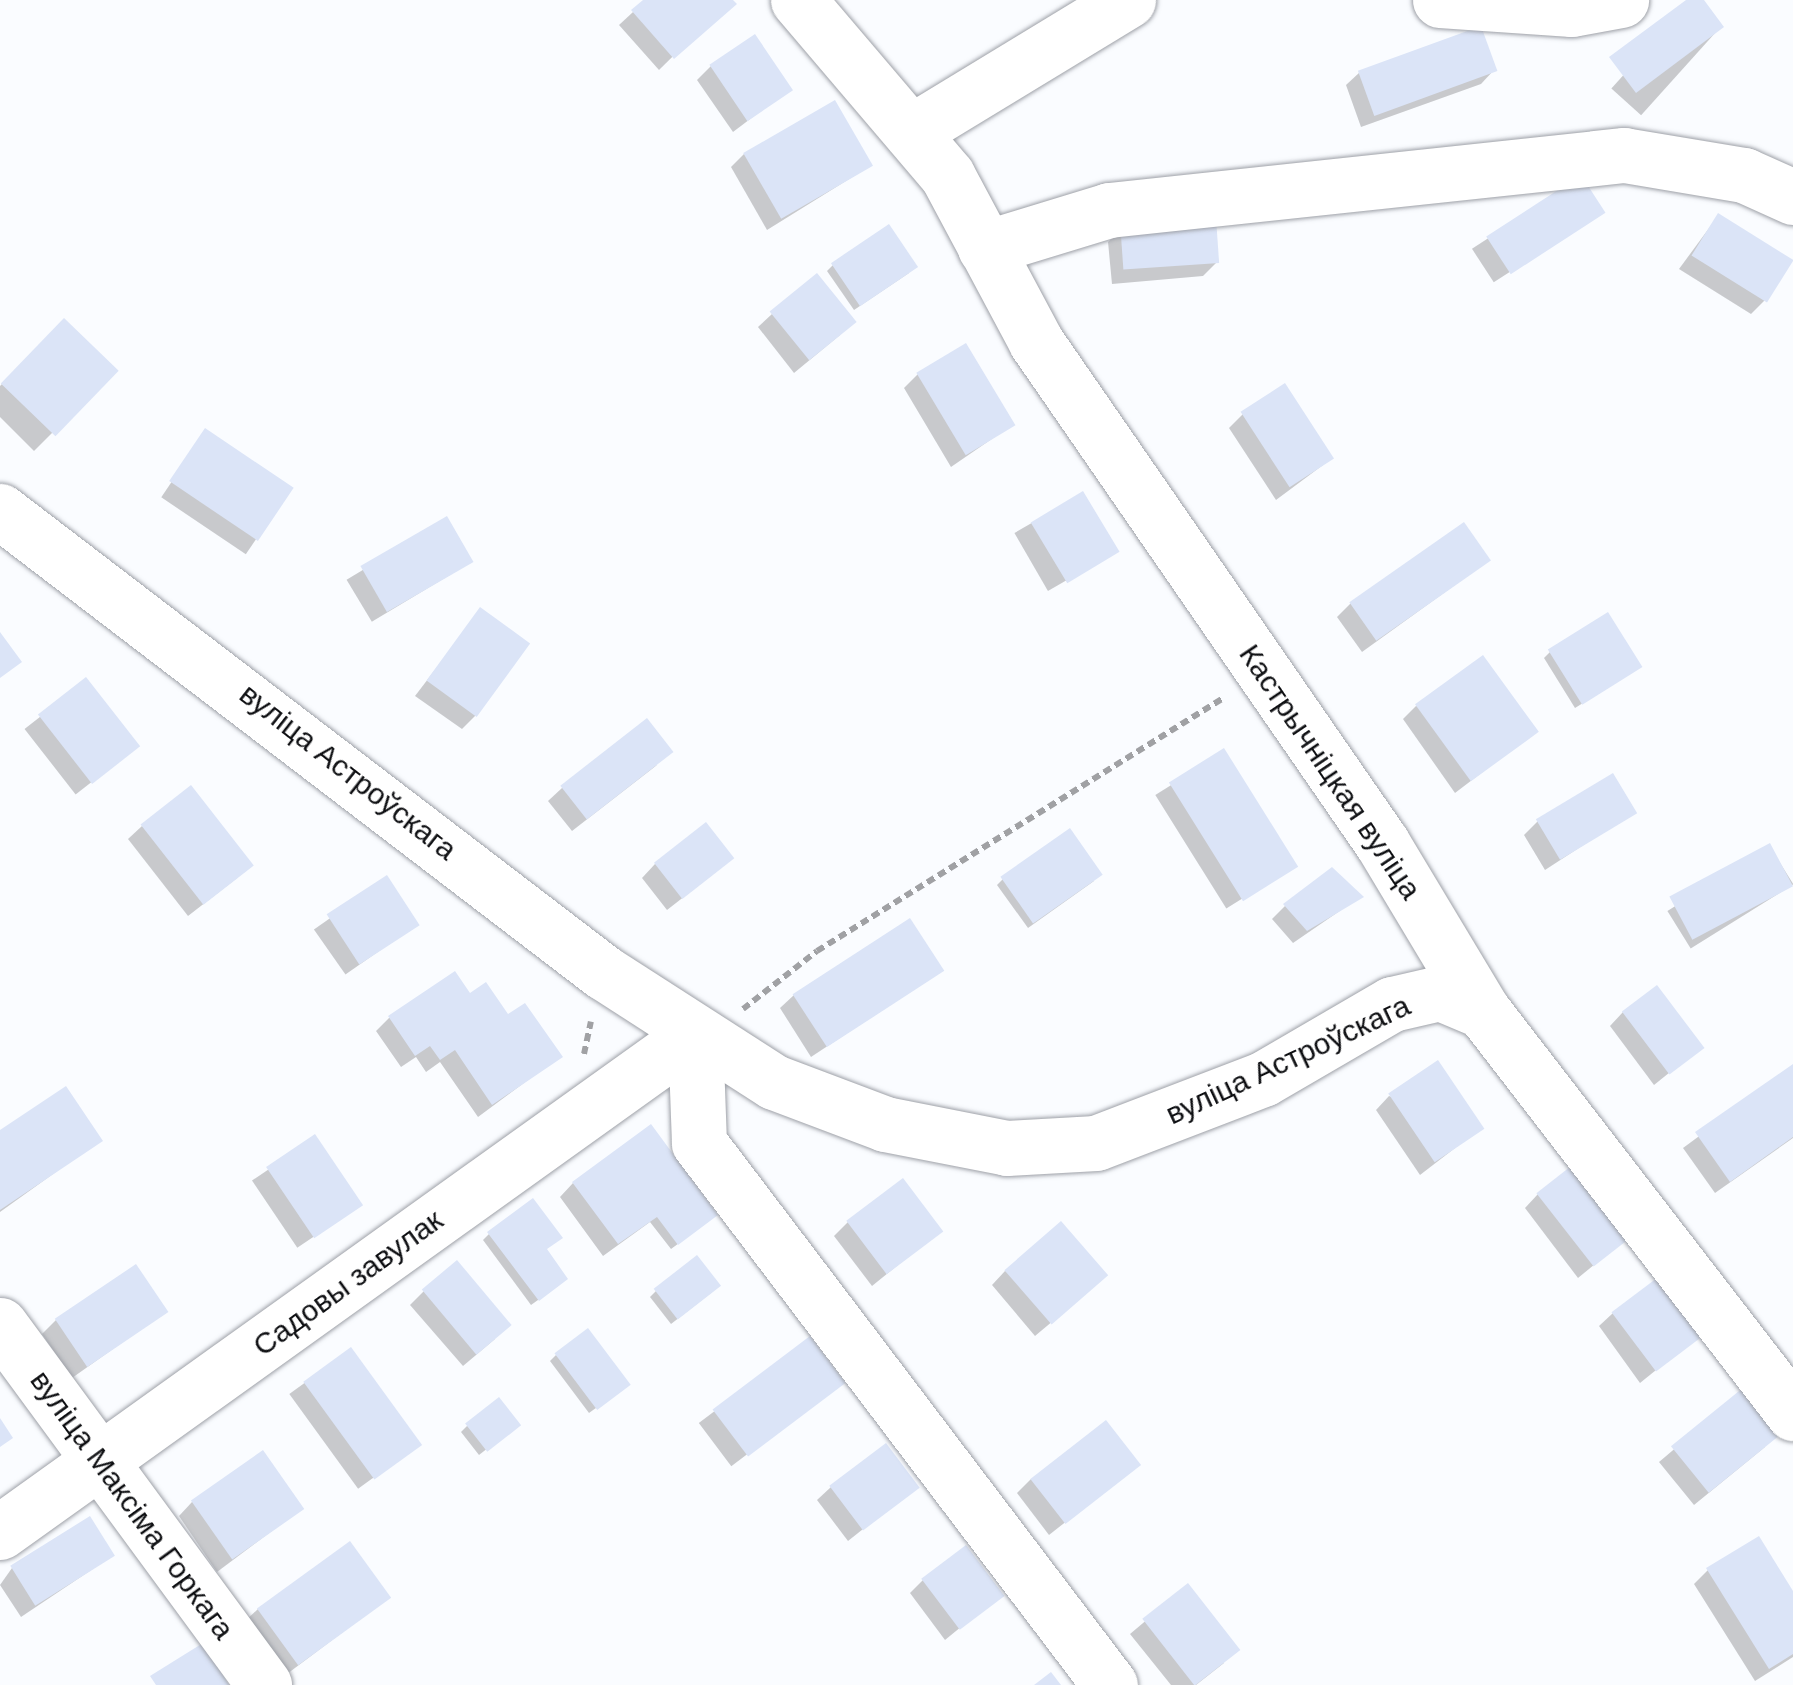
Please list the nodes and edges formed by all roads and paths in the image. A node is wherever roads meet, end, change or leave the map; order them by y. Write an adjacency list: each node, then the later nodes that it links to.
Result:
1 (798, 0): 5 (street, Кастрычніцкая вуліца)
2 (1128, 0): 5 (street)
3 (1440, 0): 4 (street)
4 (1621, 0)
5 (904, 121): 7 (street, Кастрычніцкая вуліца)
6 (1793, 197): 7 (street)
7 (985, 248): 11 (street, Кастрычніцкая вуліца)
8 (0, 511): 12 (street, вуліца Астроўскага)
9 (1232, 692): 12 (path)
10 (596, 1006): 13 (path)
11 (1484, 1011): 12 (street, вуліца Астроўскага); 15 (street, Кастрычніцкая вуліца)
12 (716, 1029): 16 (street, Садовы завулак); 19 (street)
13 (578, 1076)
14 (0, 1325): 16 (street, вуліца Максіма Горкага)
15 (1793, 1413)
16 (101, 1460): 17 (street, Садовы завулак); 18 (street, вуліца Максіма Горкага)
17 (0, 1532)
18 (264, 1685)
19 (1110, 1685)

